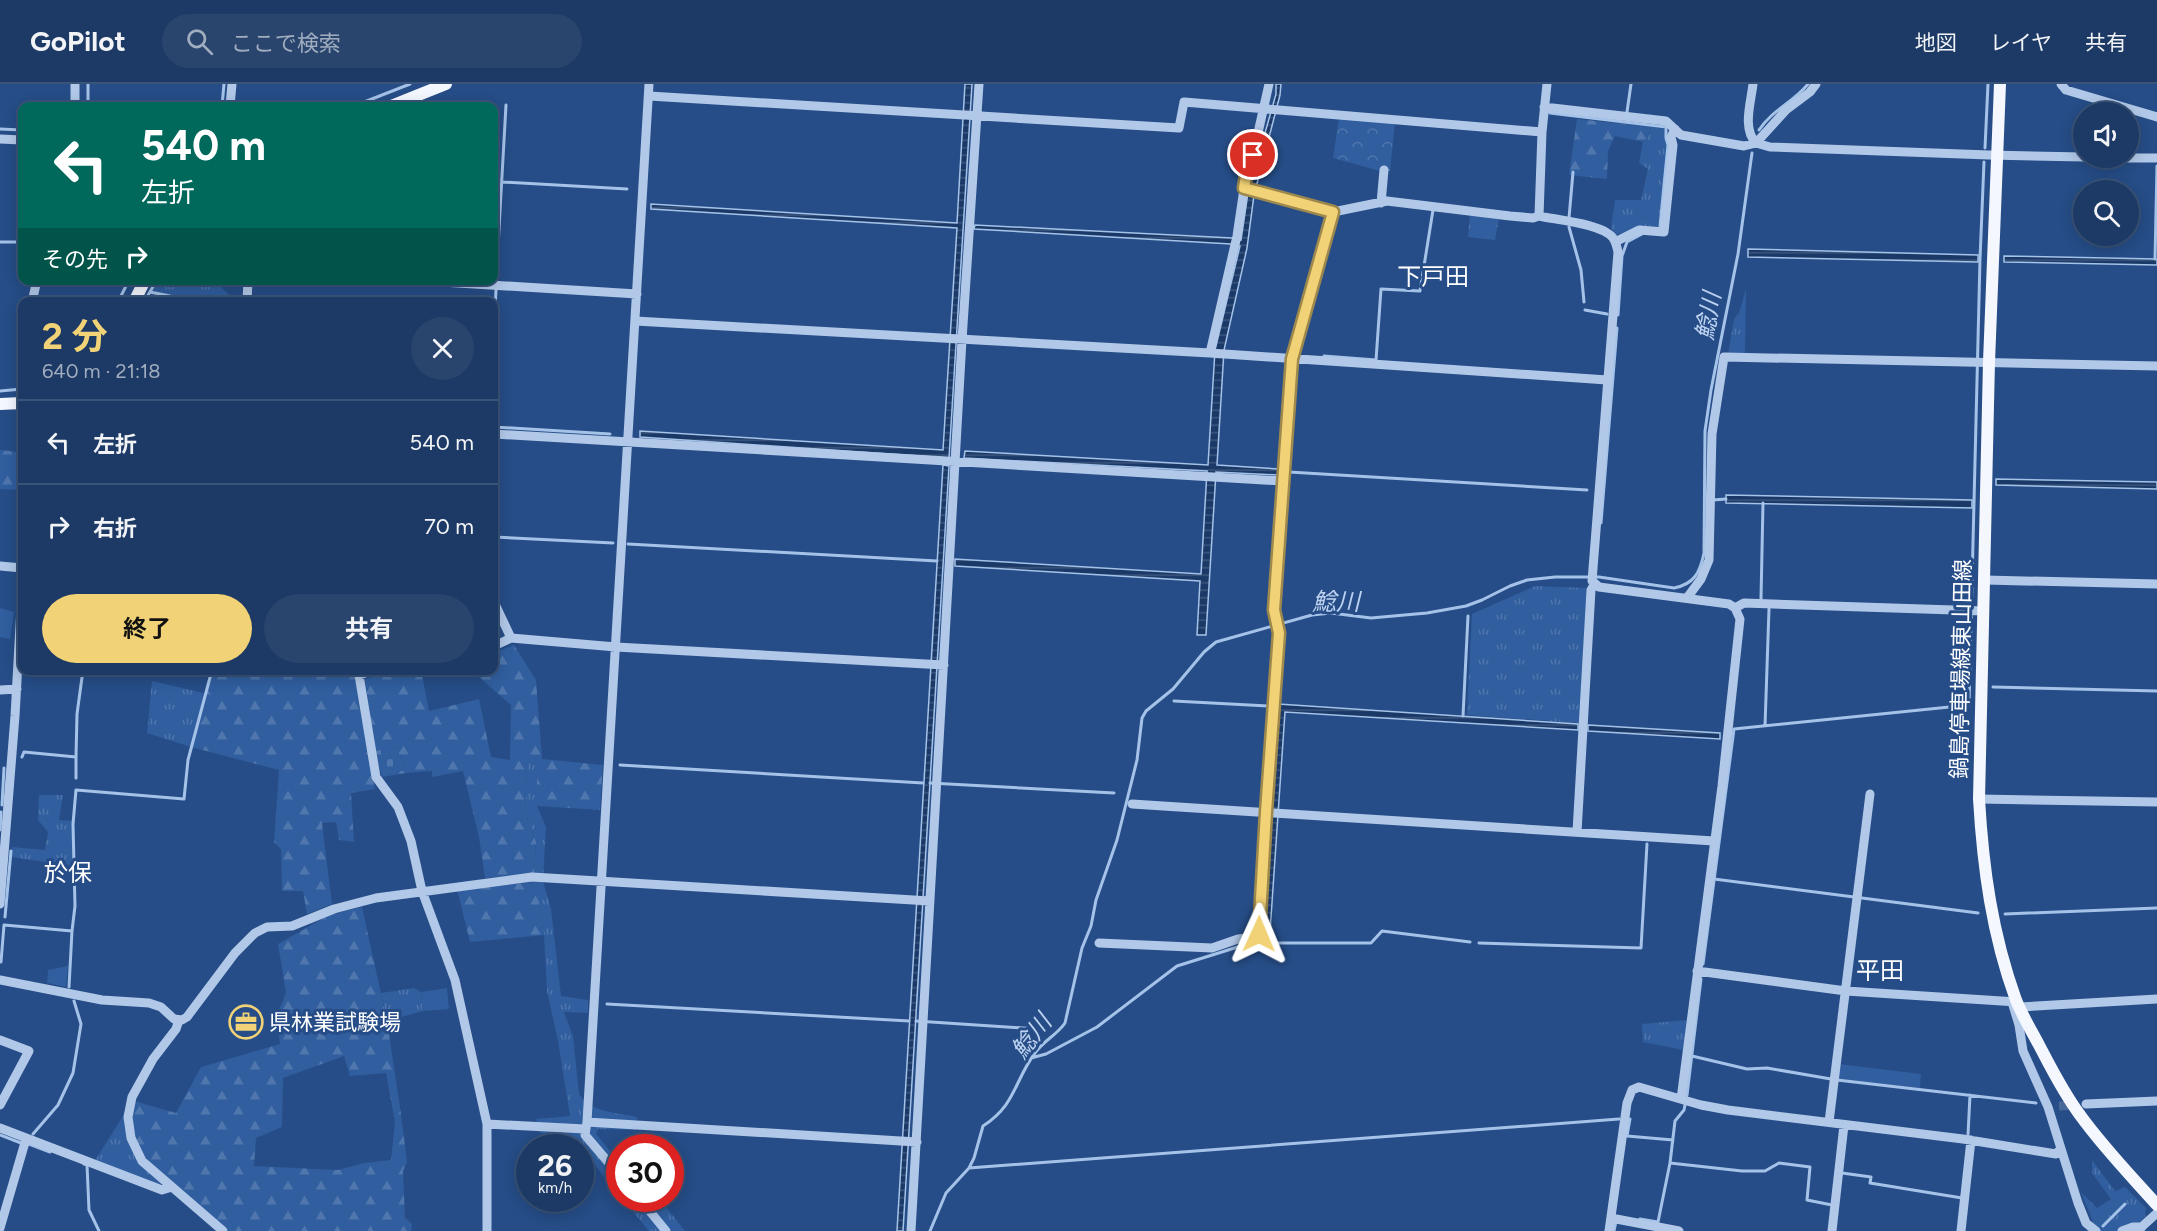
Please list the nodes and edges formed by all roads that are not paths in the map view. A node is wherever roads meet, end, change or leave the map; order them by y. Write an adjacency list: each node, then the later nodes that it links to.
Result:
1 (75, 84): 13 (street)
2 (232, 84): 14 (street)
3 (446, 84): 15 (main road)
4 (650, 84): 12 (street)
5 (979, 84): 18 (street)
6 (1269, 84): 17 (street)
7 (1547, 84): 16 (street)
8 (1753, 84): 24 (street)
9 (1816, 84): 24 (street)
10 (2000, 84): 25 (main road, 鍋島停車場線東山田線)
11 (2061, 84): 19 (street)
12 (649, 96): 18 (street); 36 (street)
13 (75, 102)
14 (231, 102)
15 (401, 102)
16 (1544, 107): 20 (street); 21 (street)
17 (1265, 109): 18 (street); 21 (street); 30 (street)
18 (977, 116): 38 (street)
19 (2157, 117)
20 (1675, 129): 24 (street); 34 (street)
21 (1542, 132): 33 (street)
22 (0, 140): 23 (street)
23 (18, 140)
24 (1756, 144): 25 (street)
25 (1996, 156): 26 (street); 41 (main road, 鍋島停車場線東山田線)
26 (2073, 157)
27 (2139, 158): 28 (street)
28 (2157, 158)
29 (1384, 170): 31 (street)
30 (1244, 188): 32 (street); 39 (street)
31 (1382, 203): 32 (street); 33 (street)
32 (1333, 212): 40 (street)
33 (1539, 216): 34 (street)
34 (1616, 242): 43 (street)
35 (490, 285): 36 (street)
36 (637, 294): 37 (street)
37 (635, 321): 38 (street); 47 (street)
38 (962, 339): 39 (street); 48 (street)
39 (1211, 354): 40 (street)
40 (1292, 359): 43 (street); 49 (street)
41 (1981, 362): 42 (street); 52 (main road, 鍋島停車場線東山田線); 55 (street)
42 (2157, 366)
43 (1607, 380): 53 (street)
44 (18, 403): 45 (main road)
45 (0, 404)
46 (498, 434): 47 (street)
47 (628, 441): 48 (street); 61 (street)
48 (956, 462): 49 (street); 62 (street)
49 (1282, 481): 71 (street)
50 (0, 566): 51 (street)
51 (18, 568)
52 (1984, 580): 54 (street); 58 (main road, 鍋島停車場線東山田線)
53 (1593, 583): 55 (street); 72 (street)
54 (2157, 584)
55 (1687, 598): 56 (street)
56 (1736, 608): 58 (street); 73 (street)
57 (498, 610): 59 (street)
58 (1976, 611): 68 (main road, 鍋島停車場線東山田線)
59 (511, 638): 60 (street); 61 (street)
60 (498, 644)
61 (616, 647): 62 (street); 74 (street)
62 (944, 665): 76 (street)
63 (18, 670): 65 (street)
64 (359, 675): 75 (street)
65 (17, 689): 66 (street); 77 (street)
66 (0, 690)
67 (1870, 794): 83 (street)
68 (1979, 799): 69 (street); 85 (main road, 鍋島停車場線東山田線)
69 (2157, 802)
70 (1132, 804): 71 (street)
71 (1266, 812): 72 (street); 78 (street)
72 (1577, 832): 73 (street)
73 (1714, 841): 81 (street)
74 (601, 881): 75 (street); 76 (street); 97 (street)
75 (422, 891): 86 (street); 95 (street)
76 (923, 900): 101 (street)
77 (0, 904)
78 (1259, 934): 79 (street); 80 (street)
79 (1270, 940)
80 (1099, 943)
81 (1697, 971): 83 (street); 88 (street)
82 (0, 980): 86 (street)
83 (1846, 991): 85 (street); 94 (street)
84 (2157, 999): 85 (street)
85 (2016, 1004): 93 (street); 105 (main road, 鍋島停車場線東山田線)
86 (179, 1020): 104 (street)
87 (0, 1040): 91 (street)
88 (1685, 1100): 94 (street); 108 (street)
89 (2157, 1101): 90 (street)
90 (2086, 1104)
91 (0, 1105)
92 (2059, 1106): 93 (street)
93 (2048, 1107): 102 (street)
94 (1829, 1122): 96 (street)
95 (487, 1124): 97 (street); 112 (street)
96 (1844, 1125): 100 (street); 117 (street)
97 (586, 1126): 101 (street); 103 (street)
98 (0, 1128): 99 (street)
99 (26, 1139): 104 (street); 109 (street)
100 (1971, 1140): 102 (street); 118 (street)
101 (914, 1142): 114 (street)
102 (2060, 1149): 119 (street)
103 (606, 1160)
104 (172, 1187): 111 (street)
105 (2157, 1205)
106 (650, 1212): 113 (street)
107 (2157, 1213): 110 (street)
108 (1616, 1219): 115 (street); 116 (street)
109 (0, 1228)
110 (2140, 1229): 120 (street)
111 (223, 1231)
112 (487, 1231)
113 (666, 1231)
114 (911, 1231)
115 (1610, 1231)
116 (1679, 1231)
117 (1832, 1231)
118 (1961, 1231)
119 (2096, 1231)
120 (2122, 1231)

